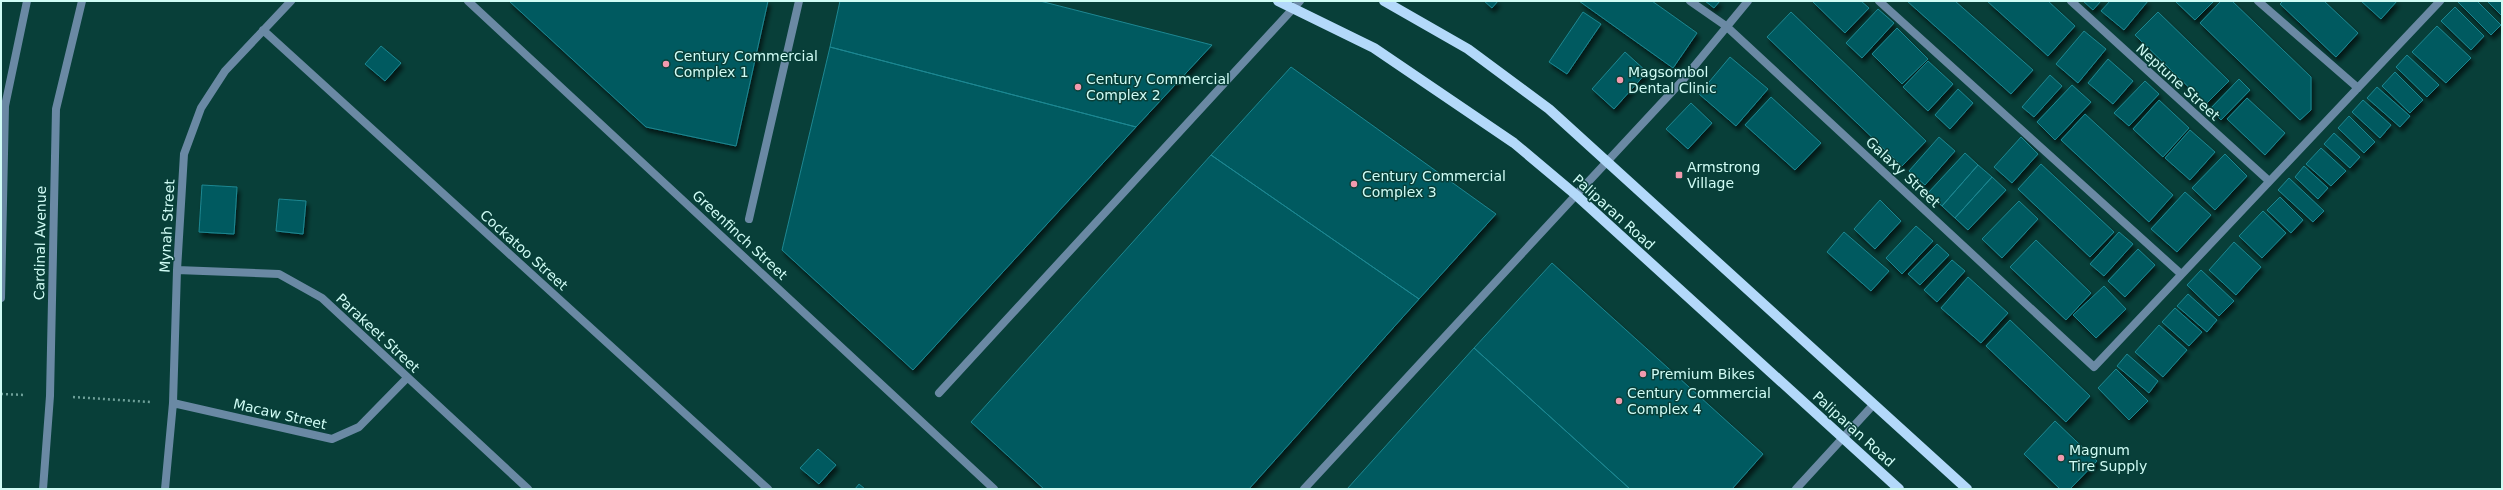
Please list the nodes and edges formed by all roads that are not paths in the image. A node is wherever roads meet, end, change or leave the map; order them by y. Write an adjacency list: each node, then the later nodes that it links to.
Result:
1 (27, 1): 24 (street)
2 (82, 1): 30 (street, Cardinal Avenue)
3 (291, 1): 16 (street, Mynah Street)
4 (468, 1): 34 (street, Greenfinch Street)
5 (799, 1): 21 (street)
6 (1278, 1): 14 (main road, Paliparan Road)
7 (1384, 1): 18 (main road)
8 (1690, 1): 15 (street, Galaxy Street)
9 (1748, 1): 15 (street)
10 (1879, 1): 23 (street)
11 (2071, 1): 19 (street, Neptune Street)
12 (2258, 1): 17 (street)
13 (2440, 1): 17 (street)
14 (1297, 4): 20 (main road, Paliparan Road); 26 (street)
15 (1726, 26): 18 (street); 23 (street, Galaxy Street)
16 (263, 30): 22 (street, Mynah Street); 33 (street, Cockatoo Street)
17 (2358, 88): 19 (street)
18 (1609, 160): 20 (street); 28 (main road)
19 (2269, 181): 23 (street)
20 (1576, 195): 29 (main road, Paliparan Road); 35 (street)
21 (749, 219)
22 (177, 270): 25 (street, Parakeet Street); 27 (street, Mynah Street)
23 (2181, 274)
24 (1, 298)
25 (407, 378): 27 (street, Macaw Street); 32 (street, Parakeet Street)
26 (939, 393)
27 (173, 403): 31 (street, Mynah Street)
28 (1874, 404): 29 (street); 38 (main road)
29 (1843, 438): 36 (street); 37 (main road, Paliparan Road)
30 (43, 489)
31 (165, 489)
32 (528, 489)
33 (768, 489)
34 (994, 489)
35 (1304, 489)
36 (1796, 489)
37 (1899, 489)
38 (1967, 489)

